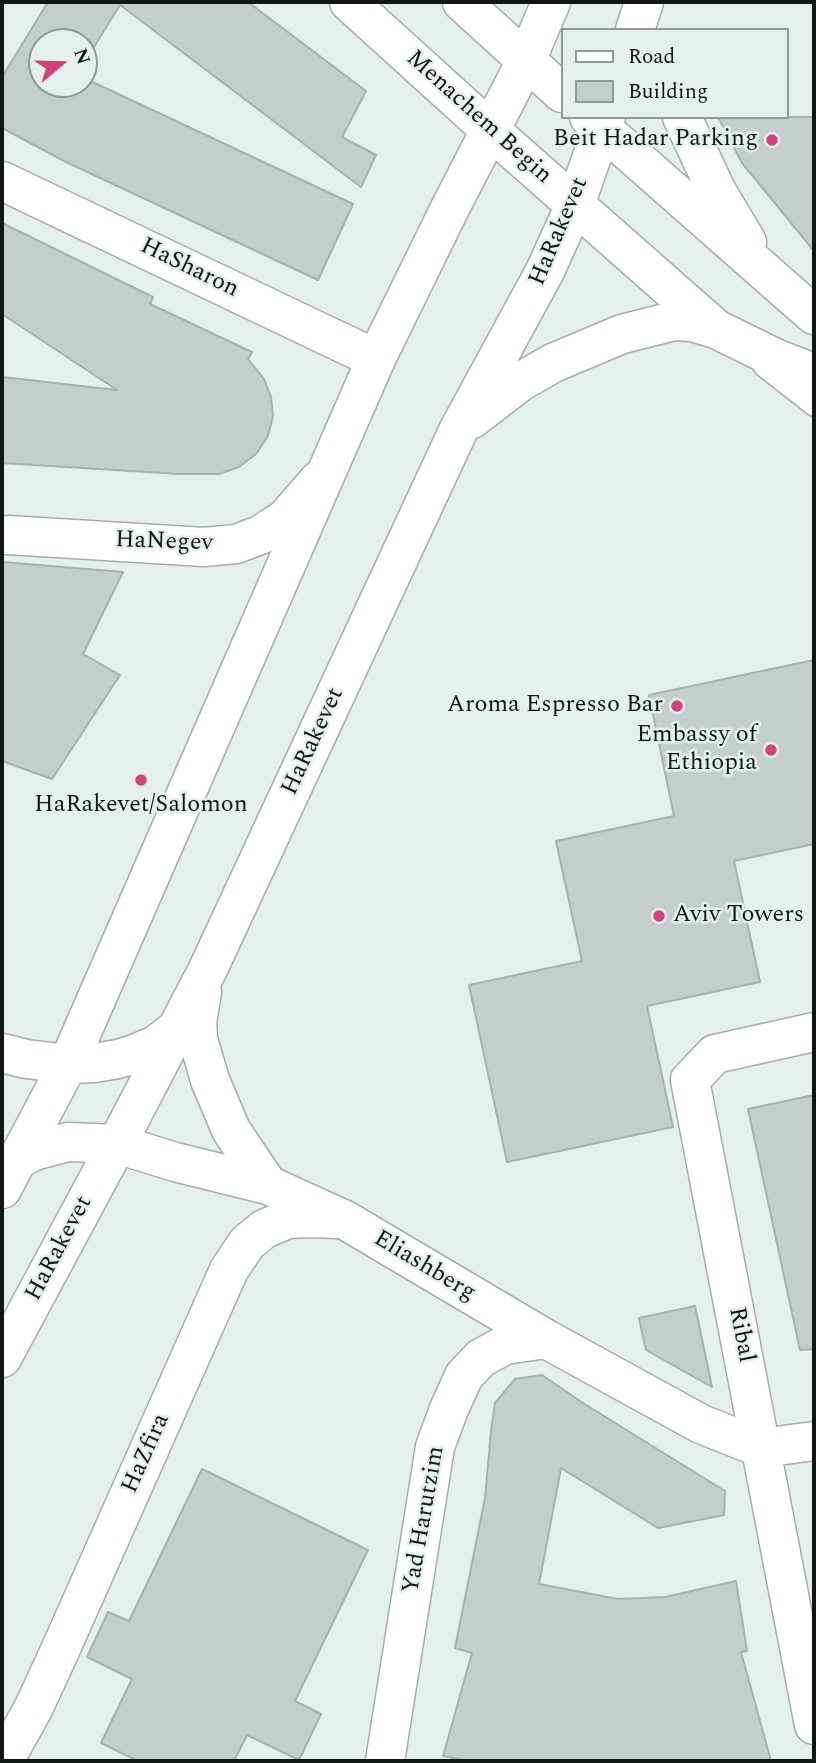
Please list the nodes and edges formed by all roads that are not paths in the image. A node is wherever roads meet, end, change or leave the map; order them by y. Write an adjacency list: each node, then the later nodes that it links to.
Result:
1 (349, 2): 12 (street, Menachem Begin)
2 (462, 2): 8 (street)
3 (551, 2): 8 (street)
4 (643, 2): 6 (street)
5 (652, 2): 7 (street)
6 (636, 28)
7 (657, 28)
8 (526, 61): 9 (street); 12 (street)
9 (560, 91)
10 (683, 119): 15 (street)
11 (599, 121): 14 (street, HaRakevet); 15 (street)
12 (489, 130): 14 (street, Menachem Begin); 18 (street)
13 (2, 181): 18 (street, HaSharon)
14 (575, 205): 17 (street, Menachem Begin); 21 (street, HaRakevet)
15 (772, 279): 16 (street)
16 (814, 315)
17 (716, 329): 19 (street, Menachem Begin); 20 (lane); 21 (street)
18 (376, 359): 22 (street)
19 (814, 373)
20 (814, 405)
21 (459, 429): 24 (street, HaRakevet)
22 (330, 464): 23 (street, HaNegev); 28 (street)
23 (8, 535)
24 (208, 969): 25 (street, HaRakevet); 31 (street)
25 (175, 1030): 28 (street); 29 (street, HaRakevet)
26 (814, 1032): 36 (street, Ribal)
27 (2, 1053): 28 (street)
28 (68, 1064): 30 (street)
29 (117, 1144): 30 (street, Eliashberg); 31 (street, Eliashberg); 34 (street, HaRakevet)
30 (9, 1174)
31 (268, 1185): 32 (street, Eliashberg)
32 (345, 1220): 33 (street, Eliashberg); 38 (street, HaZfira)
33 (546, 1339): 36 (street, Eliashberg); 39 (street, Yad Harutzim)
34 (2, 1358)
35 (814, 1441): 36 (street, Eliashberg)
36 (761, 1448): 37 (street, Ribal)
37 (814, 1725)
38 (4, 1761)
39 (385, 1761)

